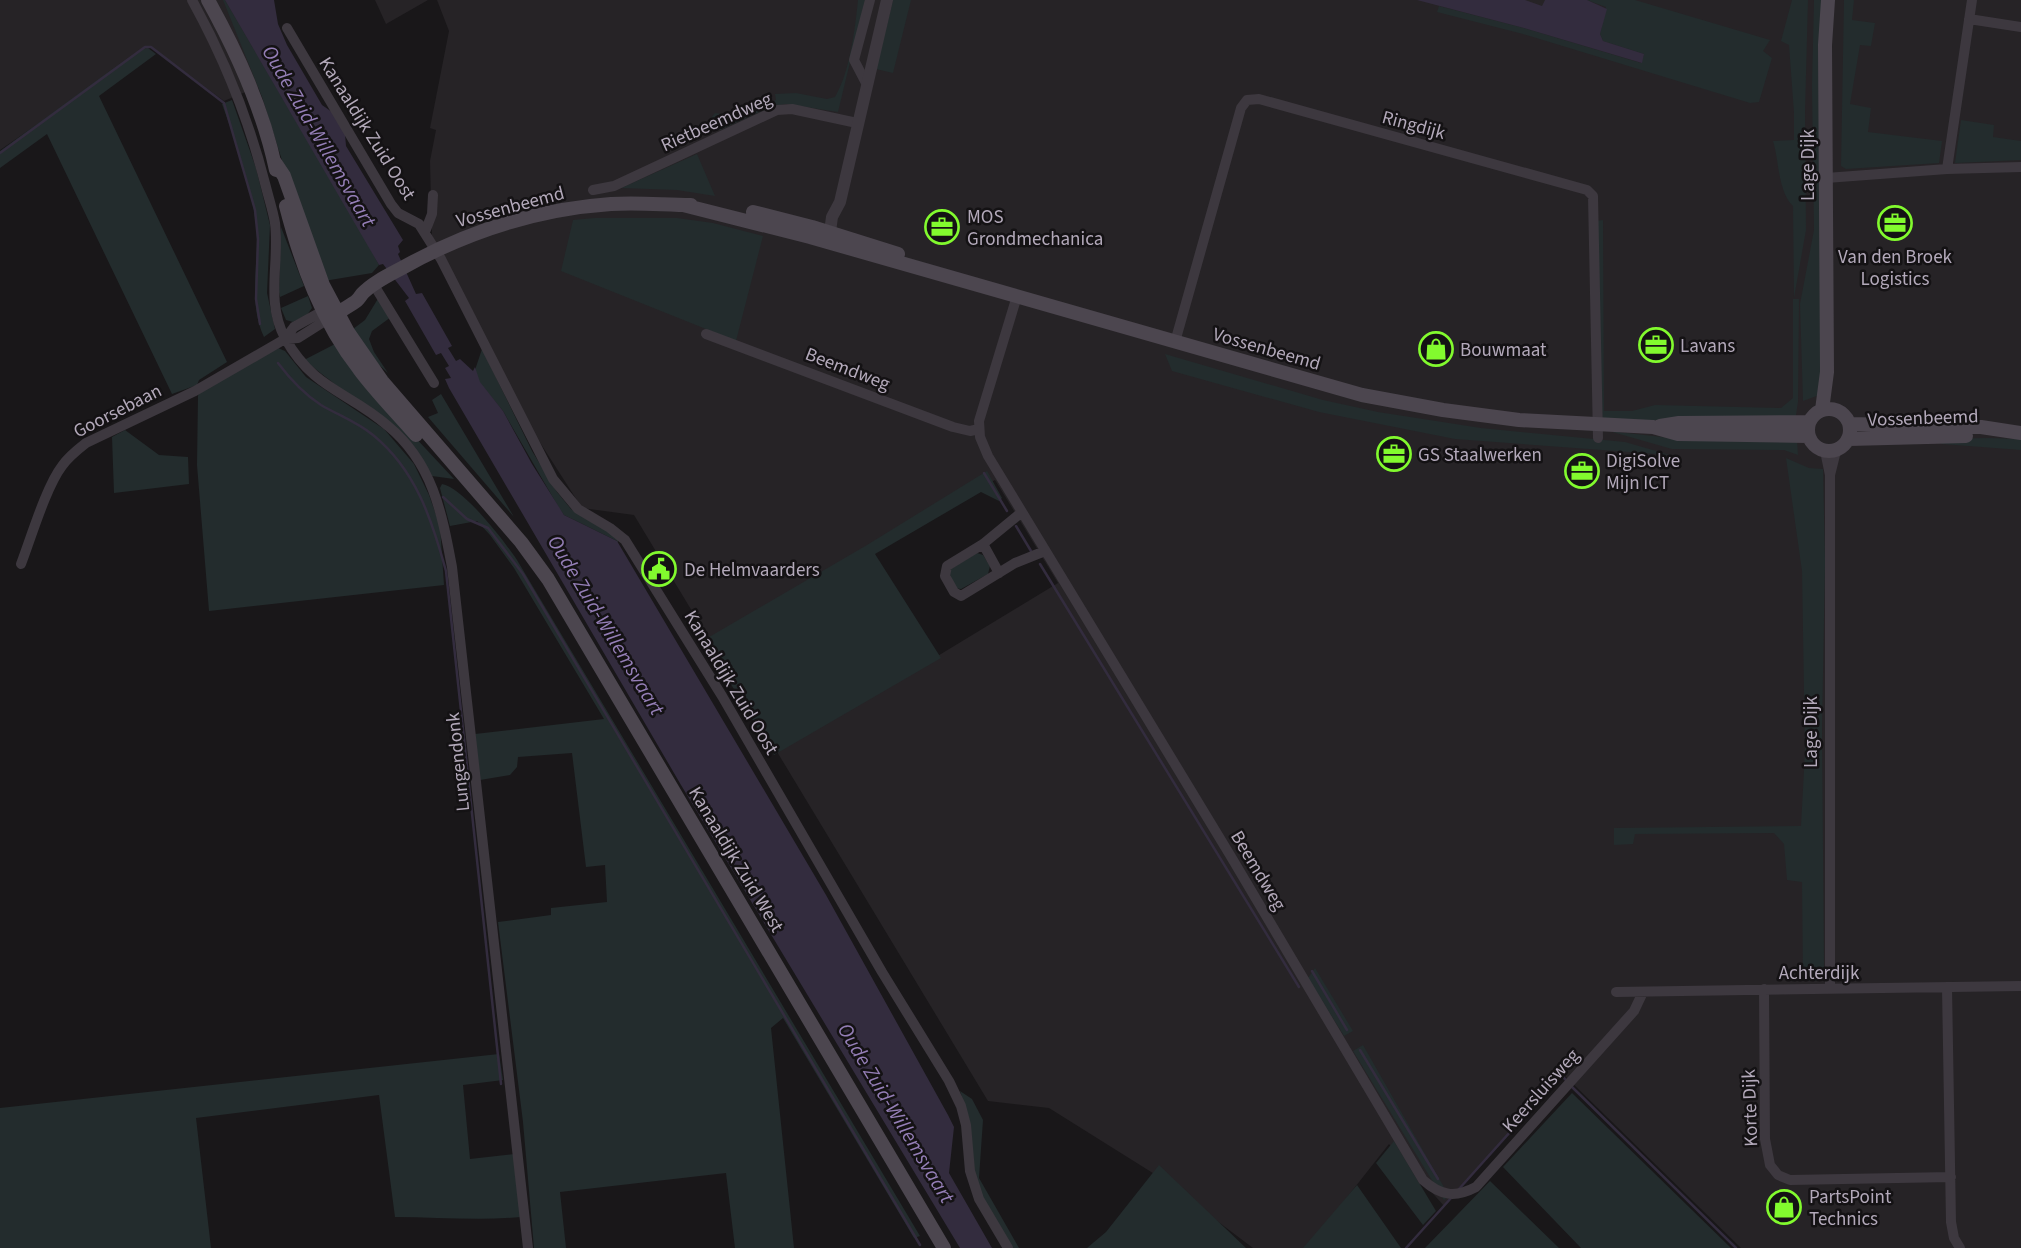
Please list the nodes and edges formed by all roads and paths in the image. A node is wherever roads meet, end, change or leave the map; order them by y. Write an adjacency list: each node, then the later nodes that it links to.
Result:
1 (192, 0): 24 (street)
2 (208, 0): 22 (main road, Kanaaldijk Zuid West)
3 (870, 0): 10 (street)
4 (887, 0): 10 (street)
5 (1828, 0): 14 (main road, Lage Dijk)
6 (1972, 0): 7 (street)
7 (1969, 19): 9 (street); 13 (street)
8 (286, 27): 17 (street, Kanaaldijk Zuid Oost)
9 (2021, 27)
10 (866, 83): 11 (street)
11 (857, 123): 15 (street, Rietbeemdweg); 18 (street)
12 (2021, 167): 13 (street)
13 (1947, 169): 14 (street)
14 (1826, 177): 27 (main road, Lage Dijk)
15 (593, 190)
16 (433, 195): 17 (street)
17 (425, 232): 19 (street, Kanaaldijk Zuid Oost)
18 (831, 236): 19 (main road, Vossenbeemd); 21 (main road, Vossenbeemd)
19 (436, 250): 20 (main road, Vossenbeemd); 49 (street, Kanaaldijk Zuid Oost)
20 (374, 285): 22 (main road, Vossenbeemd); 26 (street)
21 (1017, 296): 25 (main road, Vossenbeemd); 28 (street)
22 (330, 312): 24 (street, Goorsebaan); 48 (main road, Kanaaldijk Zuid West)
23 (706, 334): 28 (street, Beemdweg)
24 (285, 339): 37 (street, Goorsebaan); 47 (street, Lungendonk)
25 (1175, 342): 30 (main road, Vossenbeemd); 30 (street, Ringdijk)
26 (434, 383)
27 (1829, 410): 29 (main road); 31 (main road)
28 (979, 429): 34 (street, Beemdweg)
29 (1809, 429): 30 (main road, Vossenbeemd); 33 (main road)
30 (1597, 431)
31 (1849, 432): 32 (main road, Vossenbeemd); 33 (main road)
32 (2021, 433)
33 (1830, 451): 42 (street, Lage Dijk)
34 (1022, 512): 35 (street); 36 (street, Beemdweg)
35 (983, 544): 38 (street); 38 (street)
36 (1045, 551): 38 (street); 46 (street, Beemdweg)
37 (21, 564)
38 (999, 573)
39 (2021, 986): 40 (street, Achterdijk)
40 (1947, 988): 42 (street, Achterdijk); 45 (street)
41 (1764, 989): 42 (street, Achterdijk); 44 (street, Achterdijk); 45 (street, Korte Dijk)
42 (1830, 989)
43 (1616, 992): 44 (street, Achterdijk)
44 (1643, 992): 46 (street, Keersluisweg)
45 (1951, 1177): 50 (street)
46 (1450, 1196)
47 (528, 1248)
48 (944, 1248)
49 (1008, 1248)
50 (1960, 1248)

